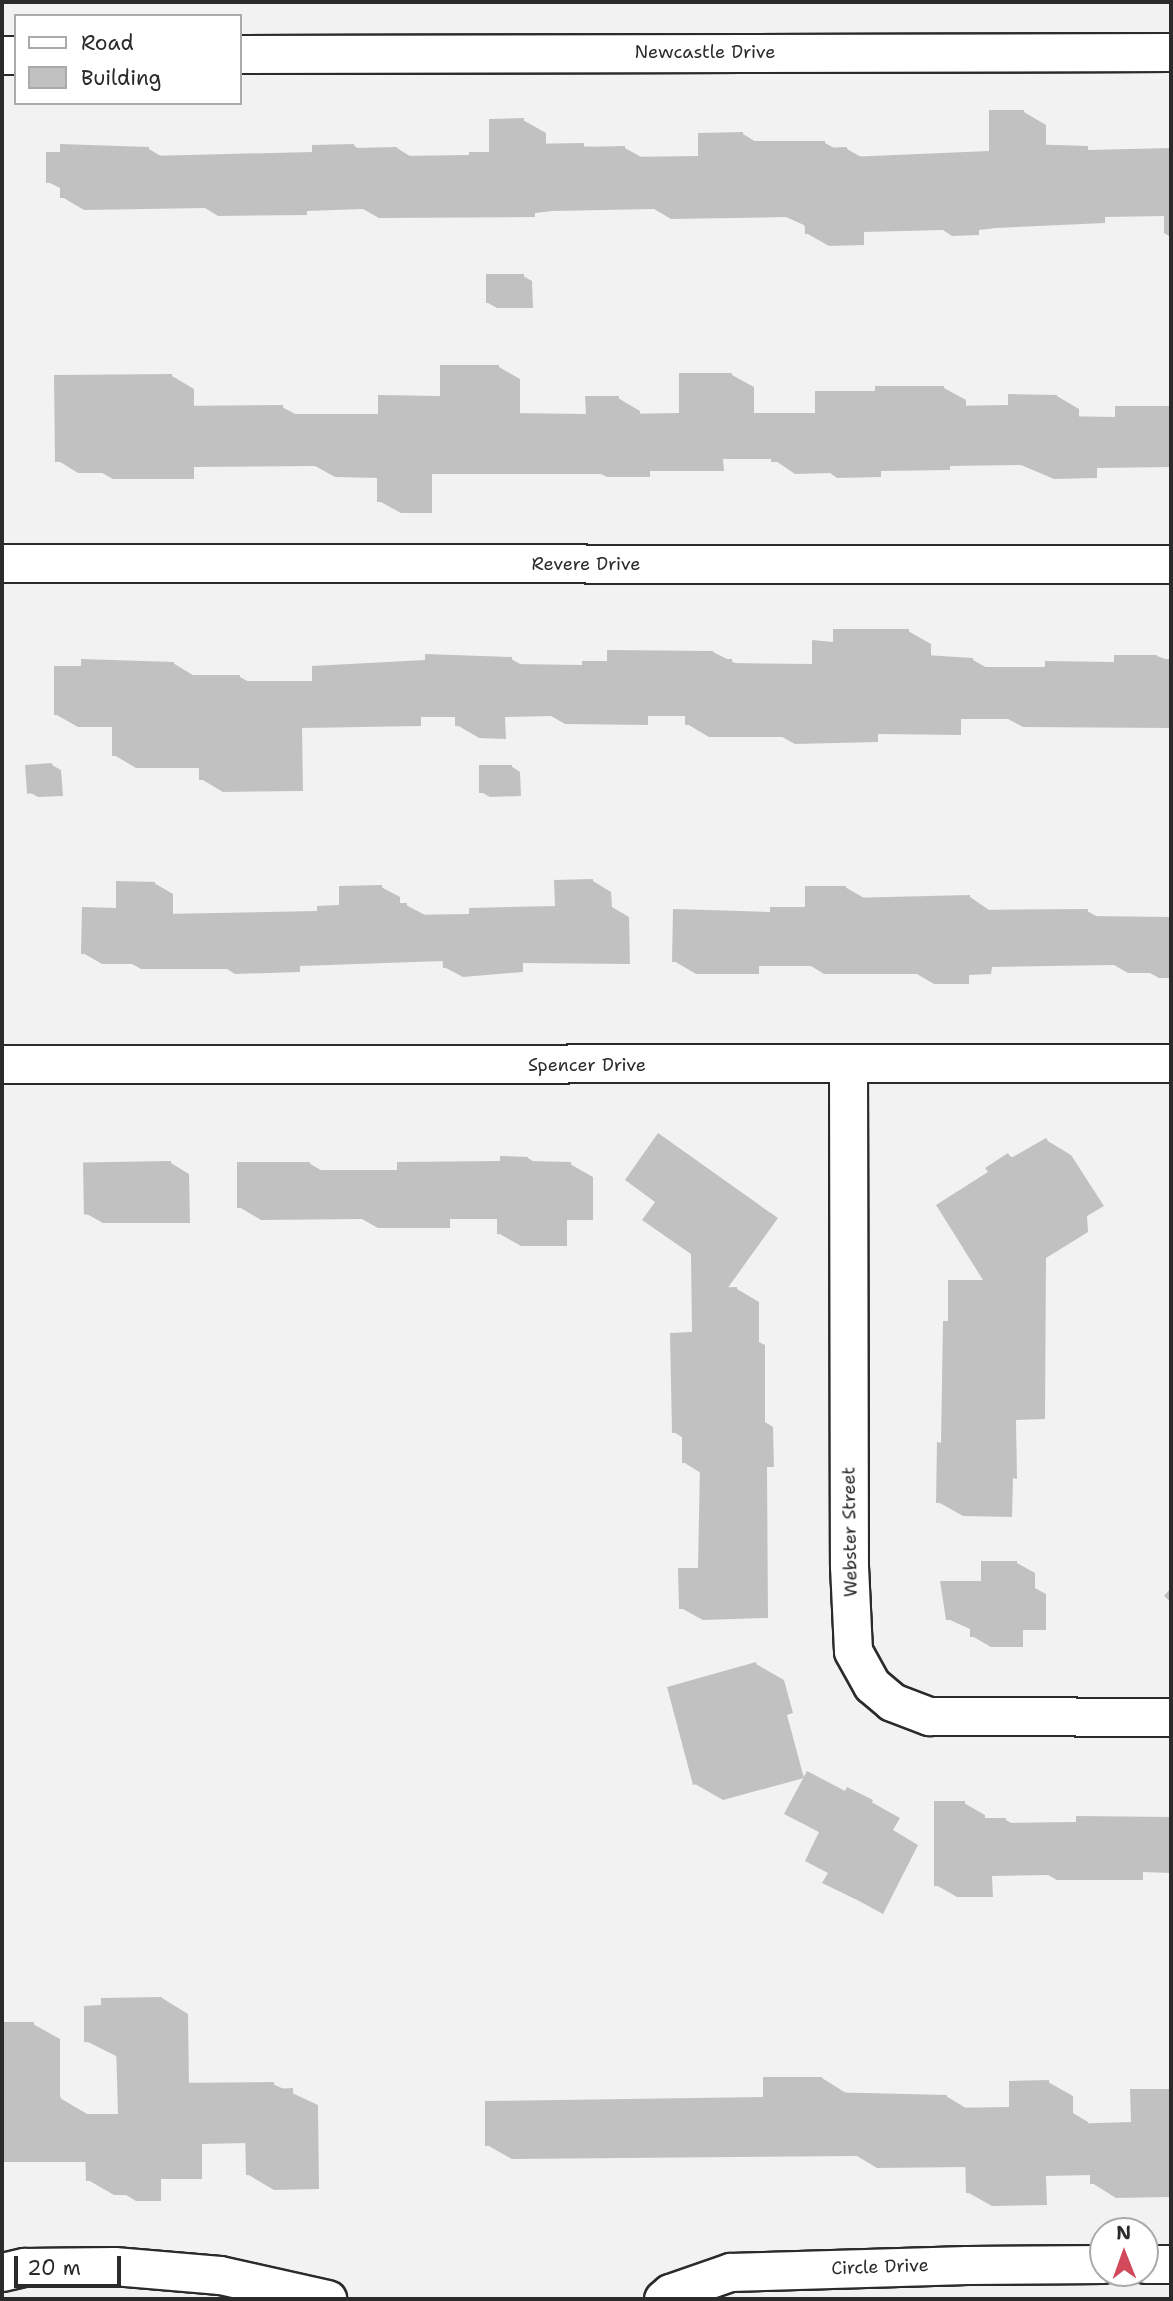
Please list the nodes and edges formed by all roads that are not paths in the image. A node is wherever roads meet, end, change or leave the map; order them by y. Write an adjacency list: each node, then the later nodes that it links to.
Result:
1 (1171, 52): 2 (street, Newcastle Drive)
2 (242, 54)
3 (2, 564): 4 (street, Revere Drive)
4 (1171, 564)
5 (1171, 1063): 7 (street, Spencer Drive)
6 (2, 1065): 7 (street, Spencer Drive)
7 (848, 1065): 8 (street, Webster Street)
8 (1171, 1717)
9 (1089, 2264): 12 (street, Circle Drive)
10 (2, 2272): 11 (street)
11 (327, 2299)
12 (663, 2299)

